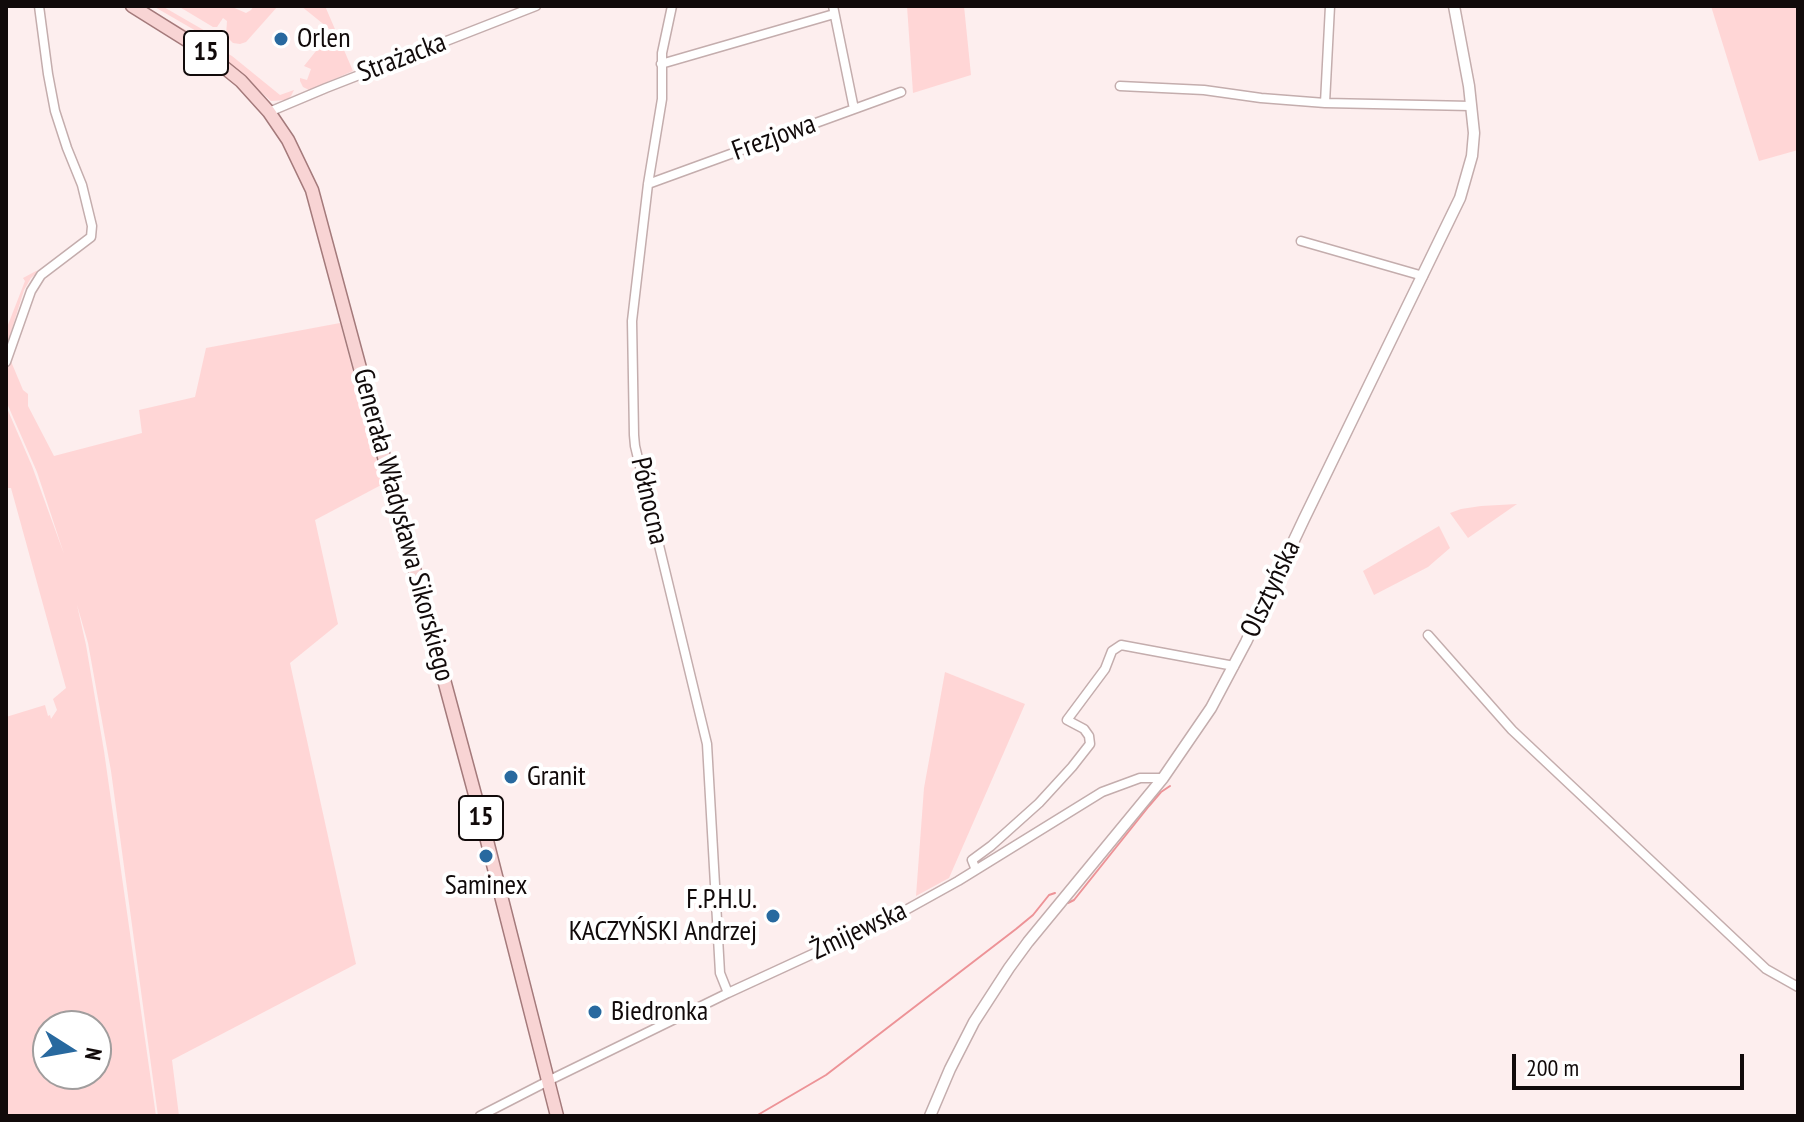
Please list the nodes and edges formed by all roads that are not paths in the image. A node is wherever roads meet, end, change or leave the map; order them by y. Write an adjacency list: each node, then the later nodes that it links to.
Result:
1 (39, 6): 18 (street)
2 (132, 6): 14 (main road, Generała Władysława Sikorskiego / 15)
3 (536, 6): 14 (street, Strażacka)
4 (672, 6): 8 (street, Północna)
5 (1330, 6): 11 (street)
6 (1454, 6): 12 (street, Olsztyńska)
7 (834, 10): 8 (street); 13 (street)
8 (661, 64): 15 (street, Północna)
9 (1120, 86): 11 (street)
10 (901, 92): 13 (street, Frezjowa)
11 (1325, 103): 12 (street)
12 (1471, 106): 17 (street, Olsztyńska)
13 (854, 109): 15 (street, Frezjowa)
14 (269, 112): 25 (main road, Generała Władysława Sikorskiego / 15)
15 (648, 184): 24 (street, Północna)
16 (1301, 241): 17 (street)
17 (1423, 276): 20 (street, Olsztyńska)
18 (6, 362)
19 (1428, 635): 23 (street)
20 (1234, 666): 21 (street, Olsztyńska); 22 (street)
21 (1163, 778): 22 (street, Żmijewska); 28 (street, Olsztyńska)
22 (976, 870): 24 (street, Żmijewska)
23 (1798, 987)
24 (728, 993): 25 (street, Żmijewska)
25 (549, 1080): 26 (street, Żmijewska); 27 (main road, Generała Władysława Sikorskiego / 15)
26 (480, 1116)
27 (557, 1116)
28 (930, 1116)

